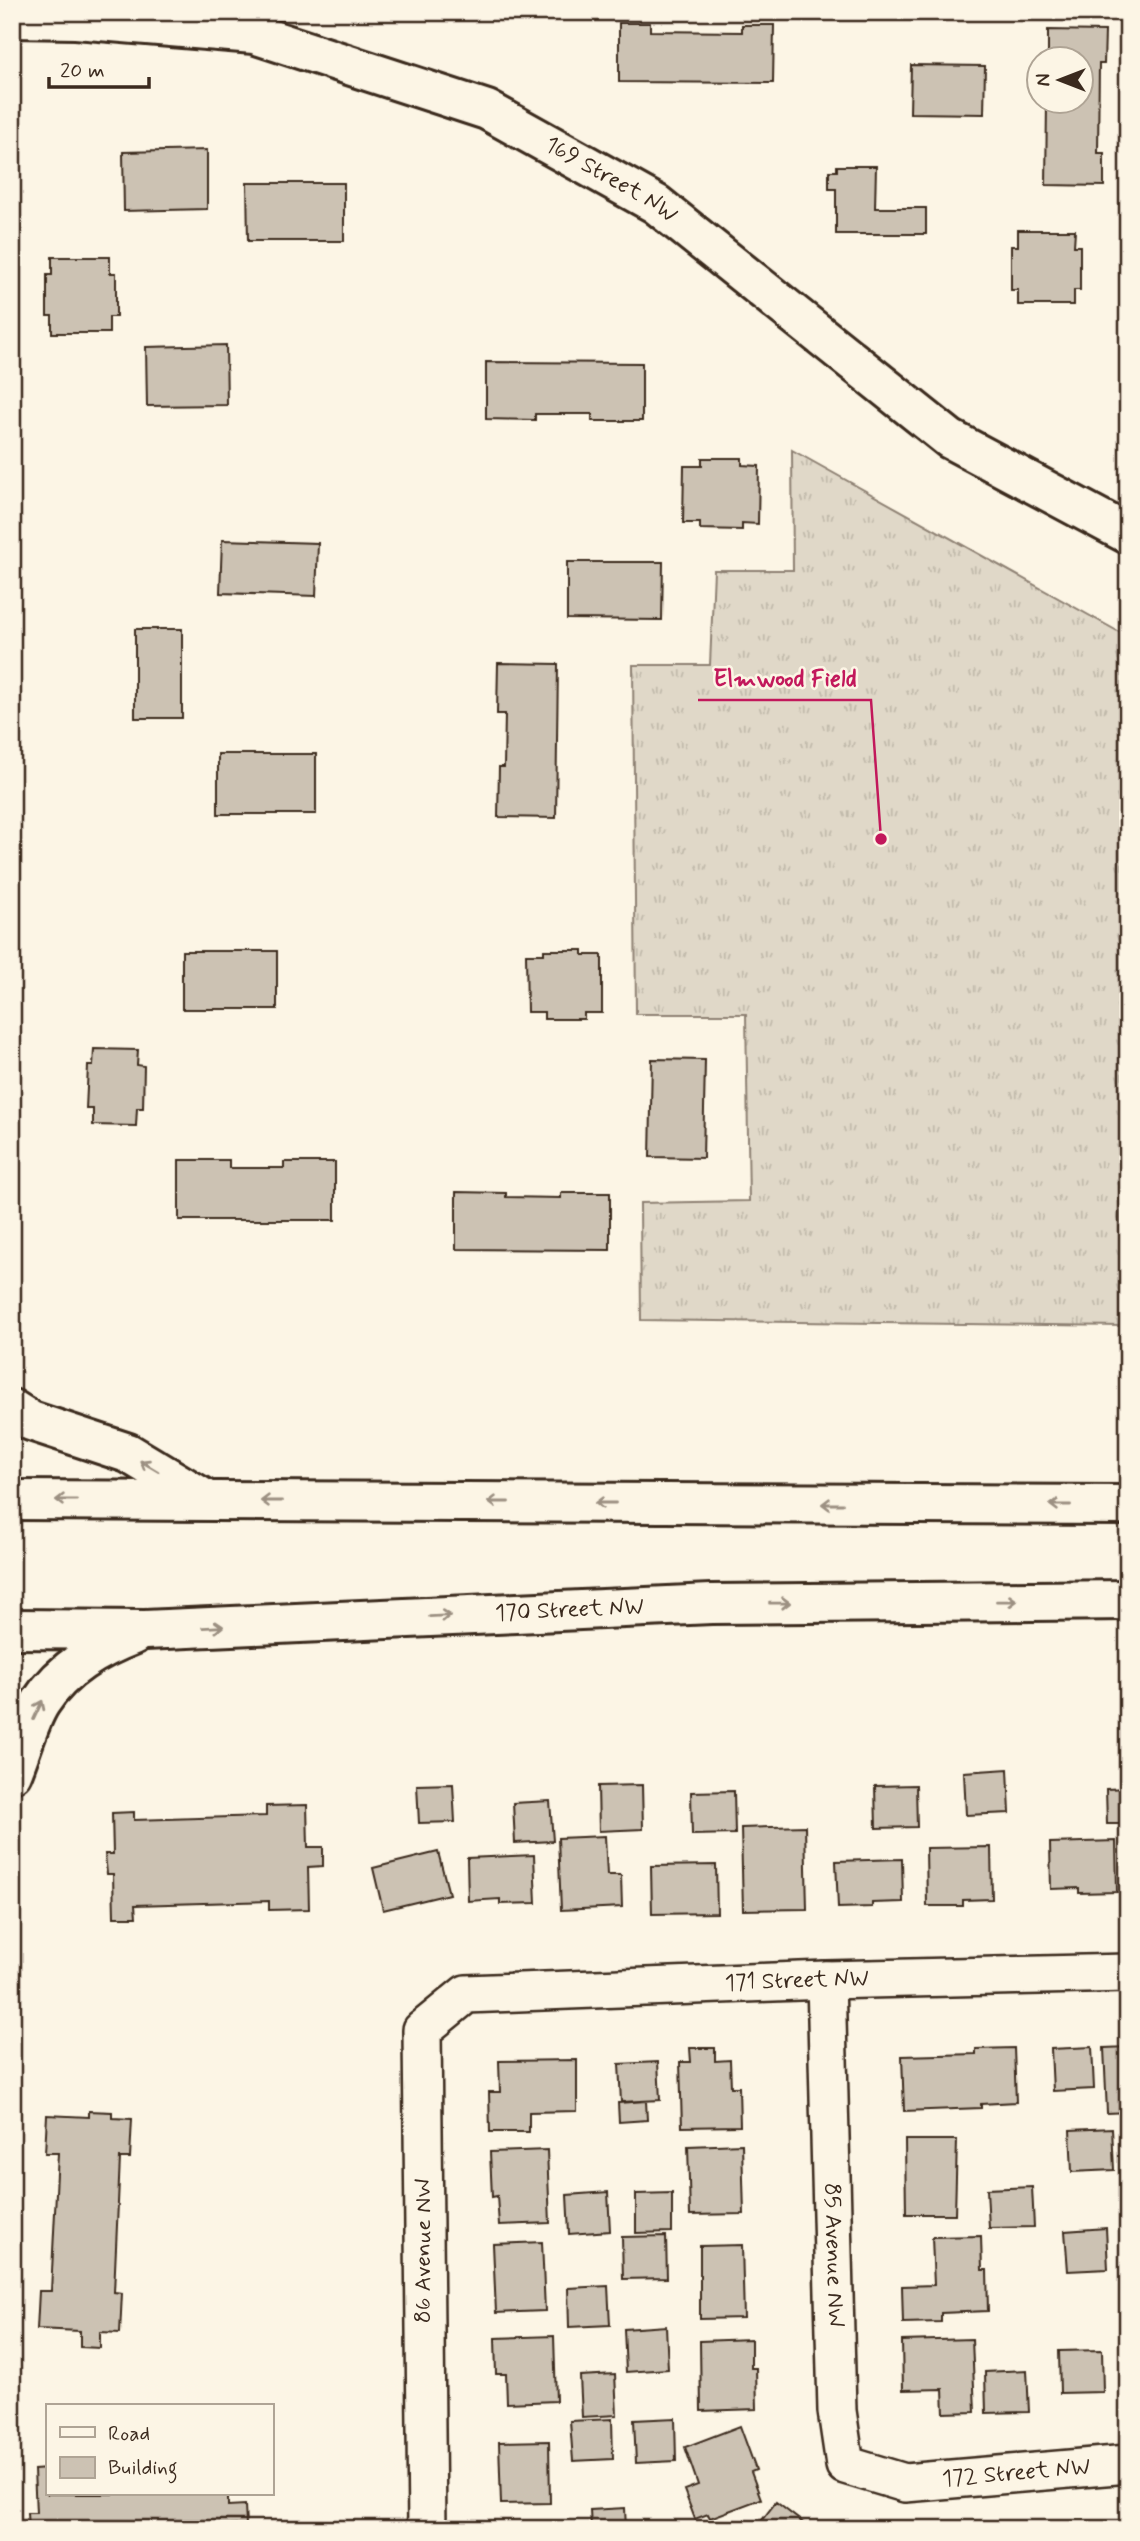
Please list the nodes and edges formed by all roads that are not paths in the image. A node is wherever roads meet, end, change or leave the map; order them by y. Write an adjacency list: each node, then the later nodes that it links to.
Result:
1 (12, 18): 2 (main road, 169 Street NW)
2 (1128, 534)
3 (12, 1409): 5 (main road, one-way to 3)
4 (12, 1500): 5 (main road, one-way to 4)
5 (208, 1501): 6 (main road, one-way to 5)
6 (1128, 1505)
7 (1128, 1600): 9 (main road, 170 Street NW, one-way to 7)
8 (12, 1629): 9 (main road, 170 Street NW)
9 (145, 1630): 10 (main road, one-way to 9)
10 (12, 1773)
11 (1128, 1973): 12 (street, 171 Street NW)
12 (826, 1980): 13 (street, 171 Street NW); 15 (street, 85 Avenue NW)
13 (466, 1994): 16 (street, 86 Avenue NW)
14 (1128, 2464): 15 (street, 172 Street NW)
15 (905, 2483)
16 (427, 2529)

